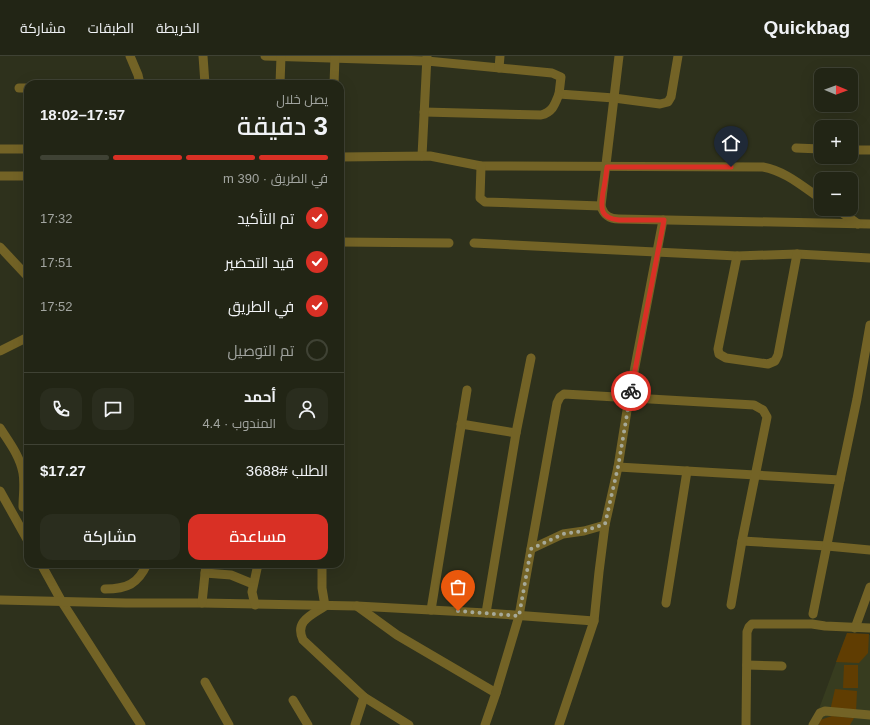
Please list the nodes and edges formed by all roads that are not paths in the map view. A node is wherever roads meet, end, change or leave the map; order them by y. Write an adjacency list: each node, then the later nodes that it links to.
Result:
1 (130, 56): 11 (street)
2 (203, 56): 12 (street)
3 (265, 56): 4 (street)
4 (281, 56): 8 (street); 13 (street)
5 (500, 56): 10 (street)
6 (619, 56): 16 (street)
7 (678, 56): 16 (street)
8 (335, 57): 9 (street); 14 (street)
9 (427, 58): 10 (street); 17 (street)
10 (499, 68): 15 (street)
11 (139, 80)
12 (205, 80)
13 (280, 80)
14 (334, 80)
15 (559, 94): 16 (street); 17 (street)
16 (614, 98): 27 (street)
17 (424, 112): 24 (street)
18 (796, 148): 21 (street)
19 (0, 149): 20 (street)
20 (24, 149)
21 (814, 149)
22 (858, 150): 23 (street)
23 (870, 150)
24 (422, 156): 25 (street); 26 (street)
25 (344, 157)
26 (481, 166): 27 (street); 31 (street)
27 (607, 167): 30 (street); 31 (street)
28 (0, 176): 29 (street)
29 (24, 176)
30 (814, 193)
31 (601, 206): 33 (street)
32 (846, 216): 34 (street)
33 (664, 220): 34 (street); 40 (street)
34 (858, 224): 35 (street)
35 (870, 224)
36 (344, 242): 37 (street)
37 (449, 243)
38 (474, 243): 40 (street)
39 (0, 247): 44 (street)
40 (657, 252): 42 (street); 51 (street)
41 (798, 254): 42 (street); 42 (street); 43 (street)
42 (737, 256)
43 (870, 258)
44 (24, 273)
45 (870, 325): 47 (street)
46 (24, 339): 48 (street)
47 (868, 341): 58 (street)
48 (0, 351)
49 (531, 358): 54 (street)
50 (467, 390): 52 (street)
51 (629, 398): 55 (street); 57 (street); 65 (street)
52 (461, 424): 54 (street); 83 (street)
53 (0, 428): 60 (street)
54 (516, 433): 84 (street)
55 (618, 467): 56 (street); 61 (street)
56 (687, 472): 57 (street); 78 (street)
57 (756, 475): 58 (street); 63 (street)
58 (840, 480): 64 (street)
59 (0, 491): 62 (street)
60 (23, 507)
61 (605, 524): 65 (street); 87 (street)
62 (24, 534)
63 (742, 541): 64 (street); 79 (street)
64 (827, 546): 66 (street); 85 (street)
65 (531, 549): 86 (street)
66 (870, 550)
67 (43, 568): 76 (street)
68 (145, 568): 74 (street)
69 (257, 568): 72 (street)
70 (322, 568): 81 (street)
71 (206, 569): 72 (street); 77 (street)
72 (253, 584): 80 (street)
73 (870, 587): 88 (street)
74 (105, 589)
75 (0, 600): 76 (street)
76 (62, 602): 77 (street); 97 (street)
77 (202, 603): 80 (street)
78 (666, 603)
79 (731, 604)
80 (255, 605): 81 (street)
81 (325, 606): 82 (street); 94 (street)
82 (357, 606): 83 (street); 93 (street)
83 (431, 610): 84 (street)
84 (486, 613): 86 (street)
85 (813, 614)
86 (519, 616): 87 (street); 93 (street)
87 (594, 621): 103 (street)
88 (855, 628): 89 (street); 90 (street)
89 (870, 628)
90 (746, 665): 91 (street); 104 (street)
91 (782, 666)
92 (205, 682): 98 (street)
93 (496, 693): 102 (street)
94 (364, 697): 100 (street); 101 (street)
95 (293, 700): 99 (street)
96 (870, 715): 105 (street)
97 (141, 725)
98 (229, 725)
99 (308, 725)
100 (355, 725)
101 (409, 725)
102 (485, 725)
103 (559, 725)
104 (746, 725)
105 (813, 725)

